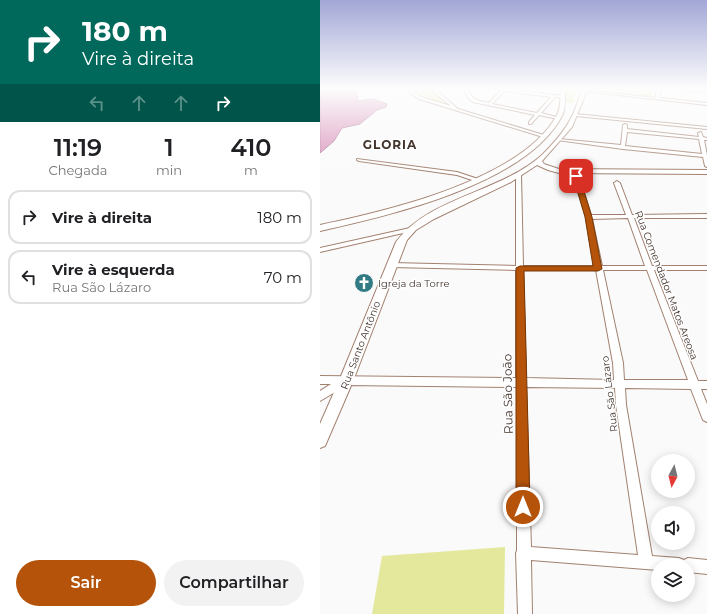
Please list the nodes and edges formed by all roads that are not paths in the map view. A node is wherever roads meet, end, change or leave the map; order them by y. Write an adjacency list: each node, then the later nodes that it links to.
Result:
1 (479, 117): 12 (street)
2 (535, 117): 8 (street)
3 (551, 117): 6 (street)
4 (567, 117): 15 (street, Rua Santo Antônio)
5 (613, 117): 7 (street)
6 (558, 118): 12 (street)
7 (626, 120): 9 (street); 11 (street)
8 (530, 123)
9 (699, 127): 10 (street); 13 (street)
10 (707, 128)
11 (624, 130): 13 (street); 16 (street)
12 (545, 136): 18 (street)
13 (700, 138): 14 (street); 17 (street)
14 (707, 139)
15 (559, 140): 16 (street); 19 (street, Rua Santo Antônio)
16 (623, 148): 17 (street)
17 (705, 156): 21 (street)
18 (517, 158): 25 (street); 27 (street)
19 (542, 158): 22 (street); 23 (street, Rua Santo Antônio)
20 (359, 160): 25 (street)
21 (707, 166)
22 (707, 172)
23 (518, 174): 27 (street, Rua Santo Antônio); 35 (street, Rua São João)
24 (576, 176): 30 (street, Rua São Lázaro)
25 (478, 180): 31 (street)
26 (617, 183): 28 (street, Rua Comendador Matos Areosa)
27 (464, 200): 32 (street, Rua Santo Antônio)
28 (630, 216): 29 (street); 30 (street); 36 (street, Rua Comendador Matos Areosa)
29 (707, 216)
30 (589, 217): 38 (street, Rua São Lázaro)
31 (320, 228)
32 (410, 230): 33 (street); 34 (street, Rua Santo Antônio)
33 (320, 250)
34 (391, 265): 35 (street); 40 (street, Rua Santo Antônio)
35 (520, 268): 38 (street); 41 (street, Rua São João)
36 (650, 268): 37 (street); 38 (street); 43 (street, Rua Comendador Matos Areosa)
37 (707, 268)
38 (598, 269): 42 (street, Rua São Lázaro)
39 (320, 380): 40 (street)
40 (346, 381): 41 (street); 45 (street); 47 (street, Rua Santo Antônio)
41 (521, 382): 42 (street); 48 (street, Rua São João)
42 (619, 383): 43 (street); 49 (street, Rua São Lázaro)
43 (694, 385): 44 (street); 46 (street, Rua Comendador Matos Areosa)
44 (707, 385)
45 (320, 396)
46 (707, 417)
47 (320, 441)
48 (523, 553): 49 (street); 53 (street, Rua São João)
49 (646, 563): 50 (street)
50 (651, 563)
51 (695, 566): 52 (street)
52 (707, 566)
53 (525, 614)

